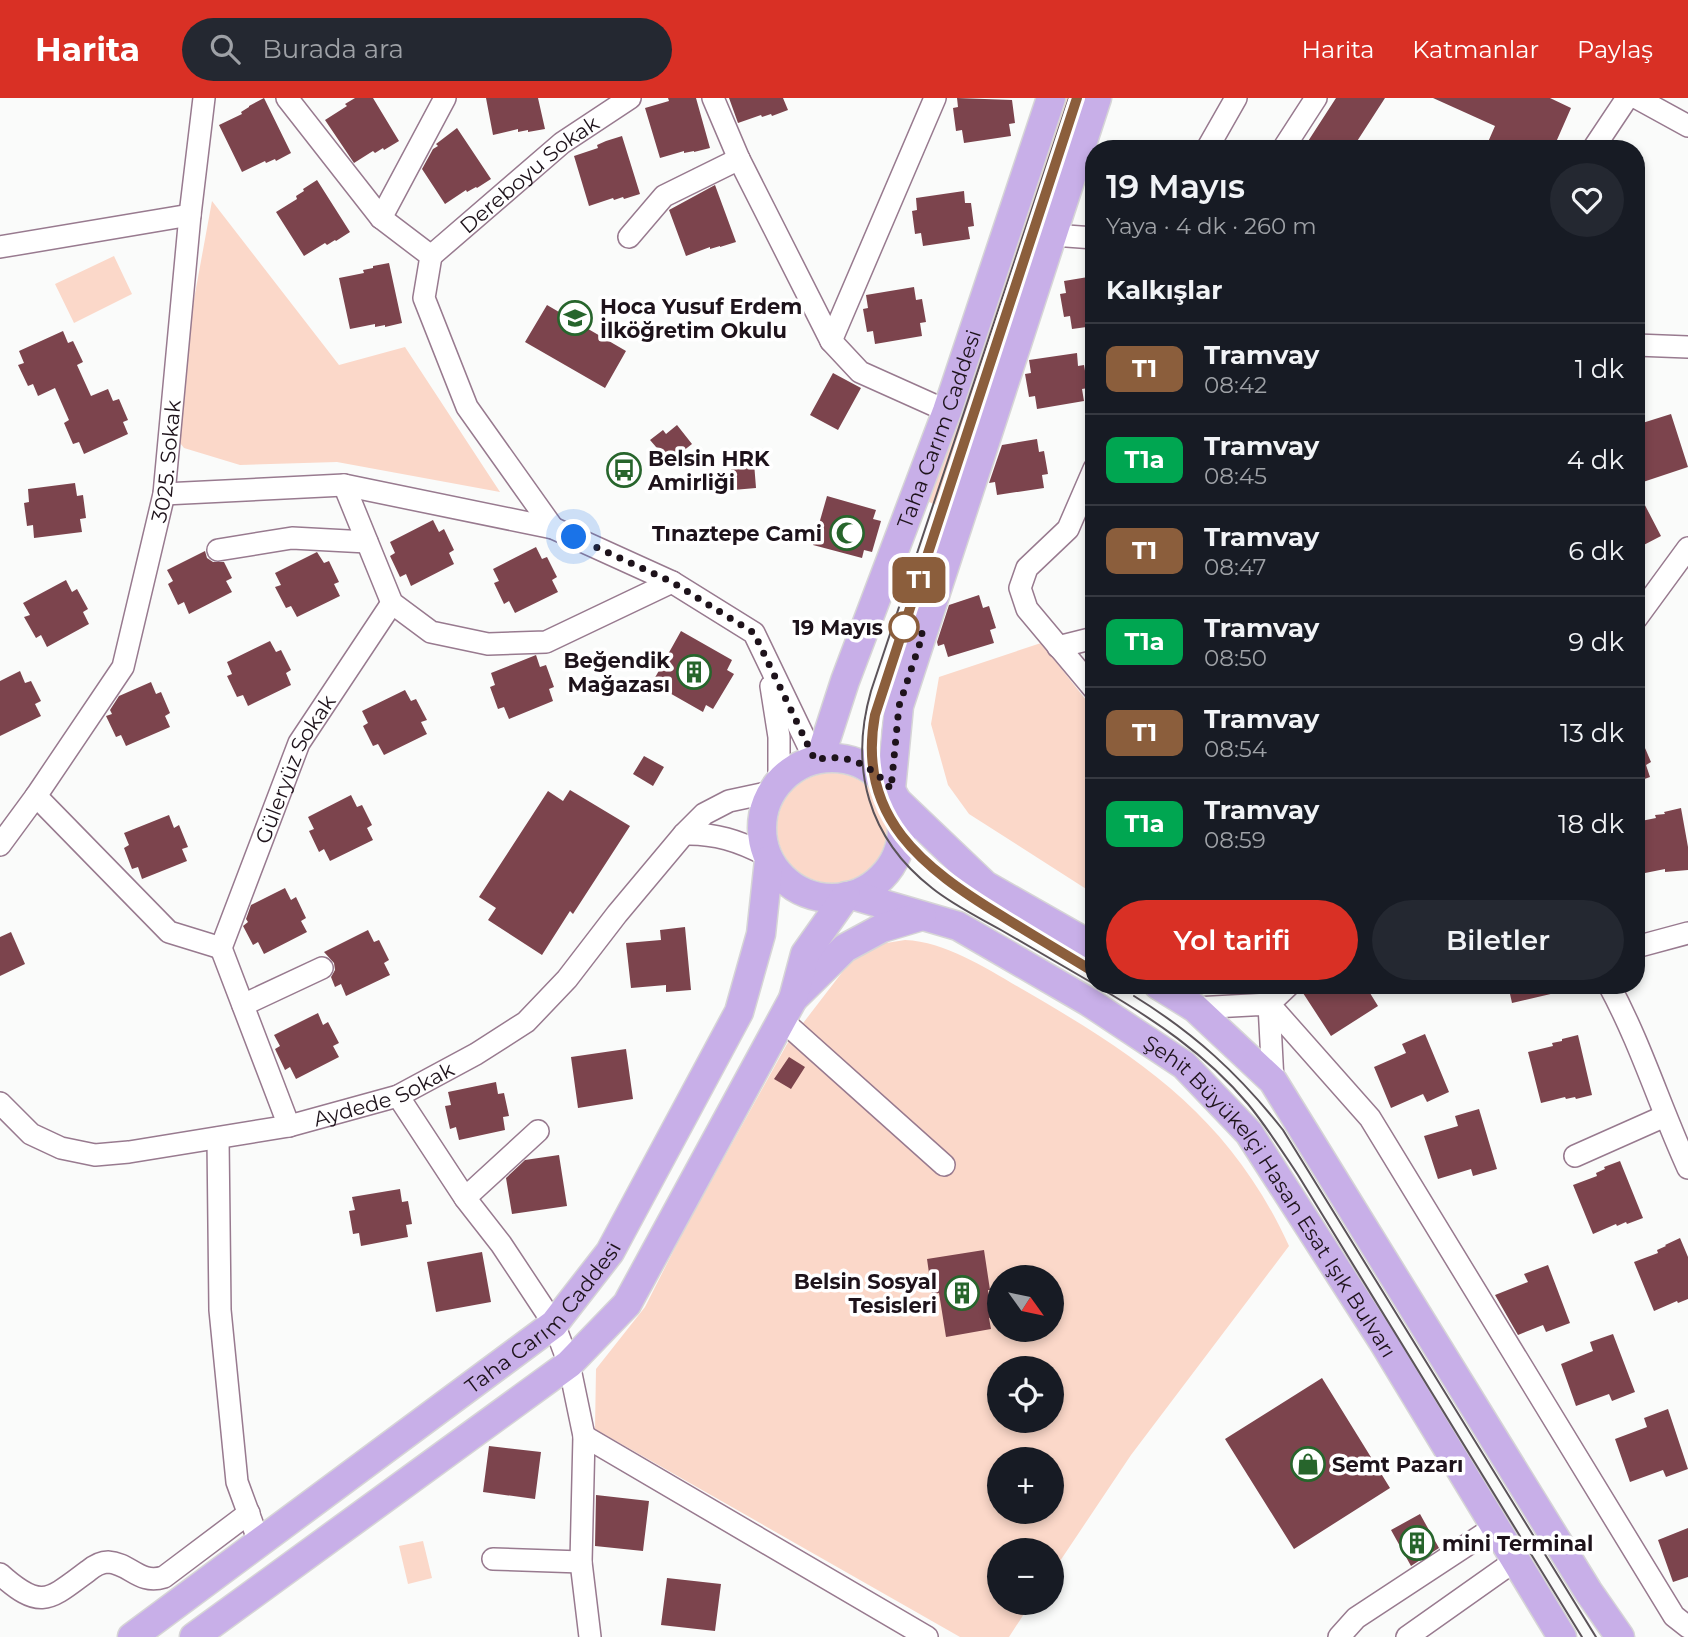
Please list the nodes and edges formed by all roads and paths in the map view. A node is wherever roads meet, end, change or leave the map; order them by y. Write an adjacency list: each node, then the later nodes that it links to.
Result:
1 (204, 98): 18 (street, 3025. Sokak)
2 (287, 98): 19 (street)
3 (445, 98): 19 (street)
4 (630, 98): 24 (street, Dereboyu Sokak)
5 (713, 98): 17 (street)
6 (935, 98): 25 (street)
7 (1051, 98): 28 (main road, Taha Carım Caddesi)
8 (1097, 98): 20 (main road)
9 (1236, 98): 14 (street)
10 (1316, 98): 15 (street)
11 (1627, 98): 16 (street)
12 (1637, 98): 13 (street)
13 (1688, 126)
14 (1212, 140)
15 (1289, 140)
16 (1599, 140)
17 (738, 159): 21 (street); 25 (street)
18 (190, 215): 23 (street); 31 (street, 3025. Sokak)
19 (381, 218): 24 (street)
20 (1053, 235): 22 (street); 45 (main road)
21 (629, 237)
22 (1085, 237)
23 (0, 247)
24 (431, 256): 32 (street)
25 (831, 341): 28 (street)
26 (1645, 345): 27 (street)
27 (1688, 347)
28 (947, 411): 43 (main road, Taha Carım Caddesi)
29 (344, 485): 31 (street); 32 (street); 33 (street)
30 (1085, 490): 41 (street)
31 (164, 494): 46 (street, 3025. Sokak)
32 (553, 528): 36 (street)
33 (367, 542): 35 (street); 37 (street)
34 (1688, 548): 38 (street)
35 (218, 550)
36 (672, 582): 37 (street); 39 (street)
37 (392, 603): 55 (street, Güleryüz Sokak)
38 (1645, 607)
39 (754, 633): 43 (street); 44 (street)
40 (1085, 640): 41 (street)
41 (1058, 647): 42 (street)
42 (1085, 678)
43 (817, 759): 44 (main road); 45 (main road)
44 (775, 787): 47 (street, Aydede Sokak); 49 (main road)
45 (894, 795): 50 (main road); 53 (main road)
46 (36, 796): 48 (street, 3025. Sokak); 55 (street)
47 (684, 834): 49 (street); 65 (street, Aydede Sokak)
48 (0, 845)
49 (768, 857): 50 (main road); 75 (main road, Taha Carım Caddesi)
50 (849, 896): 51 (main road, Şehit Büyükelçi Hasan Esat Işık Bulvarı); 63 (main road, Taha Carım Caddesi)
51 (922, 916): 63 (main road); 79 (main road, Şehit Büyükelçi Hasan Esat Işık Bulvarı)
52 (1688, 933): 54 (street)
53 (1085, 942)
54 (1645, 945)
55 (221, 948): 61 (street)
56 (322, 968): 61 (street)
57 (1172, 994): 62 (main road, Şehit Büyükelçi Hasan Esat Işık Bulvarı)
58 (1280, 994): 60 (street)
59 (1614, 994): 67 (street)
60 (1269, 1004): 62 (street); 64 (street); 85 (street)
61 (243, 1005): 68 (street)
62 (1195, 1008): 64 (main road, Şehit Büyükelçi Hasan Esat Işık Bulvarı)
63 (787, 1009): 72 (street); 76 (main road, Taha Carım Caddesi)
64 (1273, 1082): 93 (main road, Şehit Büyükelçi Hasan Esat Işık Bulvarı)
65 (398, 1096): 68 (street, Aydede Sokak); 74 (street)
66 (0, 1103): 70 (street, Aydede Sokak)
67 (1664, 1116): 71 (street); 73 (street)
68 (289, 1126): 70 (street, Aydede Sokak)
69 (538, 1131): 74 (street)
70 (218, 1138): 78 (street)
71 (1575, 1156)
72 (944, 1165)
73 (1688, 1168)
74 (465, 1198): 75 (street)
75 (554, 1324): 76 (street); 80 (main road, Taha Carım Caddesi)
76 (569, 1364): 77 (street); 88 (main road, Taha Carım Caddesi)
77 (584, 1436): 83 (street); 89 (street)
78 (249, 1513): 80 (street); 84 (street)
79 (1496, 1526): 82 (main road, Şehit Büyükelçi Hasan Esat Işık Bulvarı); 90 (street)
80 (259, 1542): 87 (main road, Taha Carım Caddesi)
81 (493, 1559): 83 (street)
82 (1516, 1560): 91 (street); 92 (main road, Şehit Büyükelçi Hasan Esat Işık Bulvarı)
83 (581, 1562): 86 (street)
84 (0, 1574)
85 (1688, 1627)
86 (595, 1635)
87 (132, 1637)
88 (194, 1637)
89 (927, 1637)
90 (1339, 1637)
91 (1408, 1637)
92 (1562, 1637)
93 (1620, 1637)

